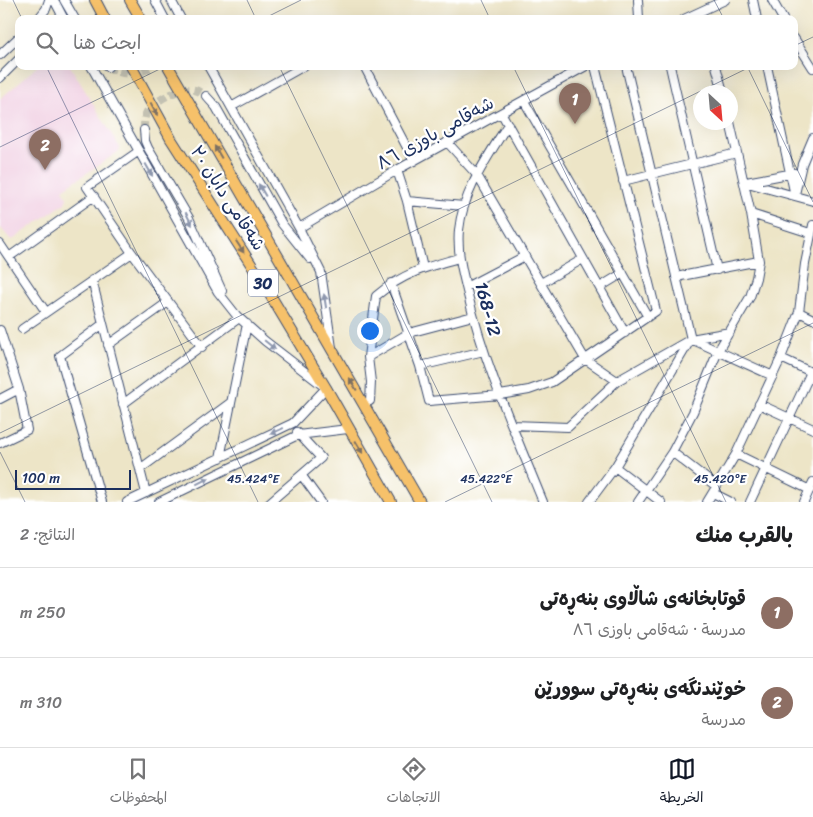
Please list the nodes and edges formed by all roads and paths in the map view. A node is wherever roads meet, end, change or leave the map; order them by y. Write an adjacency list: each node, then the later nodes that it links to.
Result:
1 (49, 0): 12 (street)
2 (54, 0): 13 (street)
3 (64, 0): 14 (street)
4 (95, 0): 15 (main road)
5 (130, 0): 16 (main road)
6 (155, 0): 17 (street)
7 (170, 0): 18 (street)
8 (638, 0): 19 (street)
9 (725, 0): 20 (street)
10 (753, 0): 21 (street)
11 (772, 0): 22 (street)
12 (41, 15)
13 (62, 15)
14 (73, 15)
15 (103, 15)
16 (139, 15)
17 (164, 15)
18 (179, 15)
19 (639, 15)
20 (705, 15)
21 (756, 15)
22 (781, 15)
23 (15, 41): 25 (street)
24 (798, 44): 27 (street)
25 (0, 55)
26 (15, 64): 40 (street)
27 (813, 68)
28 (93, 70): 51 (street)
29 (133, 70): 116 (main road, شەقامی دابان ٣٠ / 30, one-way to 116)
30 (170, 70): 106 (main road, شەقامی دابان ٣٠ / 30, one-way to 30)
31 (210, 70): 44 (street)
32 (297, 70): 44 (street)
33 (366, 70): 53 (street)
34 (579, 70): 43 (street, شەقامی باوزی ٨٦)
35 (596, 70): 60 (street)
36 (627, 70): 57 (street)
37 (671, 70): 54 (street)
38 (717, 70): 41 (street)
39 (768, 70): 58 (street)
40 (0, 78)
41 (720, 85)
42 (206, 96): 80 (street, one-way to 42)
43 (524, 101): 45 (street, شەقامی باوزی ٨٦); 81 (street)
44 (230, 107): 68 (street)
45 (502, 114): 46 (street); 50 (street, شەقامی باوزی ٨٦)
46 (508, 124): 59 (street, 168-12); 75 (street)
47 (144, 130): 89 (street, one-way to 89)
48 (732, 130): 52 (street)
49 (813, 138): 56 (street)
50 (447, 142): 53 (street, شەقامی باوزی ٨٦); 59 (street)
51 (139, 152): 62 (street); 89 (street, one-way to 89)
52 (737, 152): 54 (street); 61 (street)
53 (414, 161): 55 (street, شەقامی باوزی ٨٦)
54 (692, 164): 57 (street); 79 (street)
55 (397, 170): 64 (street); 68 (street, شەقامی باوزی ٨٦)
56 (800, 172): 58 (street); 63 (street)
57 (652, 174): 60 (street); 82 (street)
58 (790, 174): 61 (street); 63 (street)
59 (477, 175): 66 (street, 168-12); 72 (street)
60 (623, 181): 93 (street)
61 (744, 182): 63 (street); 67 (street)
62 (94, 196): 71 (street); 73 (street)
63 (795, 196): 65 (street)
64 (407, 201): 66 (street); 78 (street)
65 (813, 201)
66 (464, 206): 74 (street, 168-12)
67 (752, 214): 69 (street); 77 (street)
68 (298, 228): 80 (street)
69 (812, 229): 76 (street)
70 (0, 244): 73 (street)
71 (132, 253): 83 (street); 88 (street)
72 (525, 256): 85 (street); 86 (street)
73 (9, 257): 90 (street)
74 (459, 258): 78 (street); 86 (street, 168-12)
75 (584, 259): 85 (street); 87 (street)
76 (809, 260): 91 (street)
77 (759, 261): 79 (street); 100 (street)
78 (423, 268): 84 (street)
79 (717, 270): 82 (street)
80 (321, 272): 106 (street, one-way to 80)
81 (623, 273): 87 (street); 93 (street)
82 (676, 277): 103 (street)
83 (92, 280): 90 (street); 96 (street)
84 (392, 283): 101 (street); 109 (street)
85 (541, 283): 111 (street)
86 (466, 287): 92 (street, 168-12)
87 (600, 287): 102 (street)
88 (168, 302): 104 (street); 105 (street)
89 (230, 307): 94 (street)
90 (46, 312): 98 (street)
91 (799, 312): 95 (street); 110 (street)
92 (473, 316): 101 (street); 107 (street, 168-12)
93 (648, 316): 102 (street)
94 (239, 318): 97 (street); 105 (street)
95 (813, 320)
96 (103, 324): 104 (street); 142 (street)
97 (247, 324): 116 (street, one-way to 116); 120 (street)
98 (22, 329)
99 (0, 331): 117 (street)
100 (730, 332): 103 (street); 108 (street)
101 (409, 333): 109 (street); 112 (street)
102 (625, 333): 111 (street)
103 (691, 338): 108 (street); 115 (street); 134 (street)
104 (108, 345): 121 (street)
105 (202, 347): 121 (street)
106 (333, 350): 122 (main road, شەقامی دابان ٣٠ / 30, one-way to 106)
107 (484, 351): 112 (street); 118 (street, 168-12)
108 (718, 351): 114 (street); 131 (street)
109 (368, 357): 122 (street)
110 (781, 358): 113 (street); 114 (street)
111 (585, 359): 115 (street); 118 (street)
112 (420, 366): 118 (street)
113 (812, 373): 124 (street)
114 (772, 376): 123 (street)
115 (617, 381): 126 (street)
116 (326, 388): 125 (street); 127 (main road, شەقامی دابان ٣٠ / 30)
117 (19, 389): 119 (street); 130 (street)
118 (500, 395): 126 (street, 168-12)
119 (0, 399)
120 (230, 402): 133 (street); 136 (street)
121 (122, 404): 136 (street)
122 (364, 404): 148 (main road, شەقامی دابان ٣٠ / 30)
123 (759, 404): 124 (street); 132 (street)
124 (789, 418): 128 (street); 135 (street)
125 (293, 423): 129 (street); 133 (street, one-way to 133)
126 (512, 425): 149 (street, 168-12)
127 (348, 429): 129 (street); 147 (main road, شەقامی دابان ٣٠ / 30, one-way to 147)
128 (813, 429)
129 (298, 434): 137 (street); 144 (street, one-way to 129)
130 (0, 443)
131 (672, 452): 139 (street); 140 (street)
132 (736, 454): 135 (street); 139 (street)
133 (220, 458): 141 (street)
134 (615, 467): 140 (street); 150 (street)
135 (766, 468): 138 (street); 155 (street)
136 (140, 469): 141 (street)
137 (302, 476): 145 (street); 146 (street)
138 (811, 486): 156 (street)
139 (714, 489): 153 (street); 154 (street)
140 (646, 490): 151 (street); 152 (street)
141 (146, 493): 143 (street)
142 (102, 502)
143 (128, 502)
144 (159, 502)
145 (270, 502)
146 (321, 502)
147 (391, 502)
148 (420, 502)
149 (543, 502)
150 (589, 502)
151 (638, 502)
152 (661, 502)
153 (707, 502)
154 (731, 502)
155 (750, 502)
156 (804, 502)

